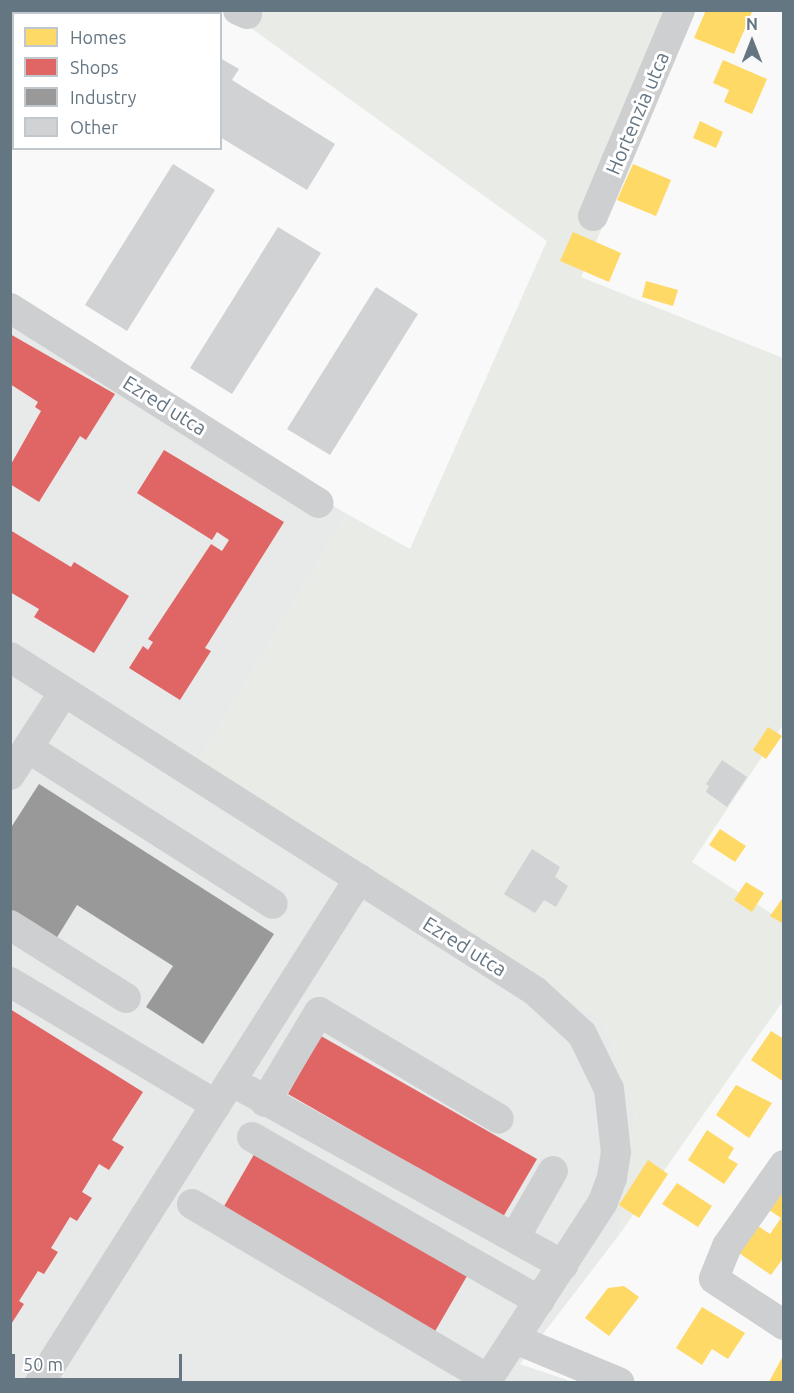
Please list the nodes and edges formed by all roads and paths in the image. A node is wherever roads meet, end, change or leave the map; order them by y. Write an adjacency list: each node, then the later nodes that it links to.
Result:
1 (680, 10): 2 (street, Hortenzia utca)
2 (593, 216)
3 (10, 308): 4 (street, Ezred utca)
4 (319, 503)
5 (10, 657): 6 (street, Ezred utca)
6 (64, 692): 7 (street); 8 (street, Ezred utca)
7 (18, 758): 9 (street)
8 (359, 879): 13 (street); 21 (street, Ezred utca)
9 (273, 904)
10 (10, 925): 12 (street)
11 (10, 982): 13 (street)
12 (126, 998)
13 (223, 1093): 14 (street); 26 (street)
14 (265, 1101): 15 (street); 20 (street)
15 (499, 1119)
16 (252, 1137): 22 (street)
17 (783, 1165): 23 (street)
18 (553, 1171): 20 (street)
19 (192, 1204): 25 (street)
20 (515, 1237): 21 (street)
21 (563, 1265): 22 (street, Ezred utca)
22 (540, 1301): 24 (street, Ezred utca)
23 (783, 1325)
24 (515, 1339): 25 (street, Ezred utca); 27 (street)
25 (487, 1381)
26 (40, 1383)
27 (619, 1383)

